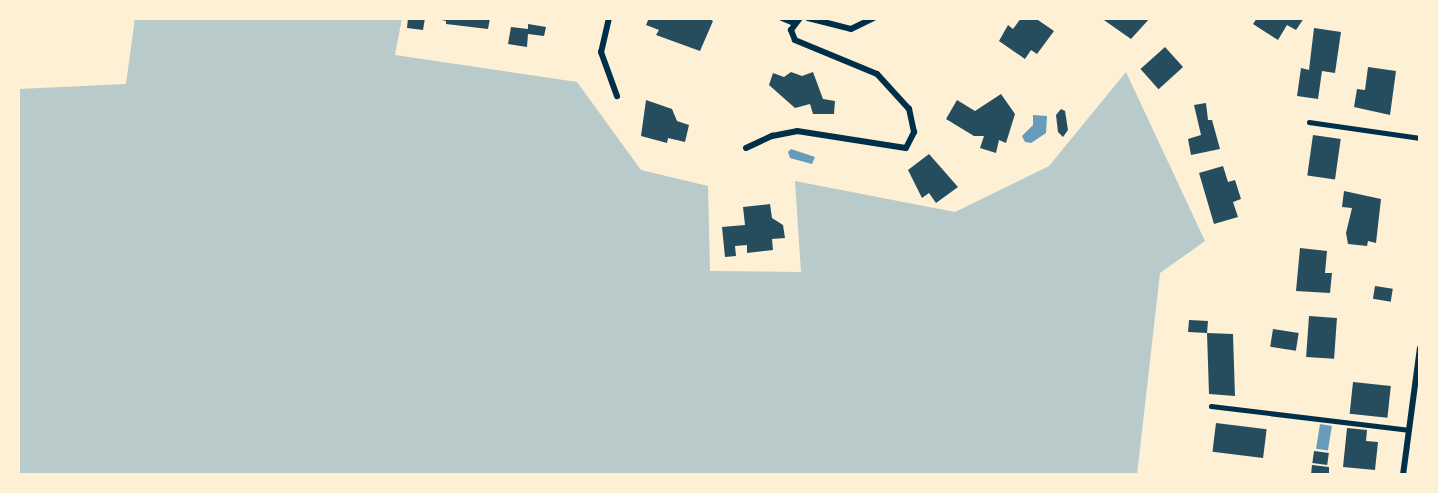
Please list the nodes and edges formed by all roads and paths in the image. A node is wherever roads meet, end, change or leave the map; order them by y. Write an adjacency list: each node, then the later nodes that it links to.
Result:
1 (609, 18): 7 (street)
2 (782, 18): 6 (street)
3 (800, 18): 6 (street)
4 (808, 18): 5 (street)
5 (871, 18)
6 (794, 23): 10 (street)
7 (617, 96)
8 (1309, 122): 9 (lane)
9 (1420, 138)
10 (747, 148)
11 (1420, 348): 12 (street)
12 (1418, 380): 14 (street)
13 (1211, 406): 14 (lane)
14 (1408, 430): 15 (street)
15 (1403, 475)

